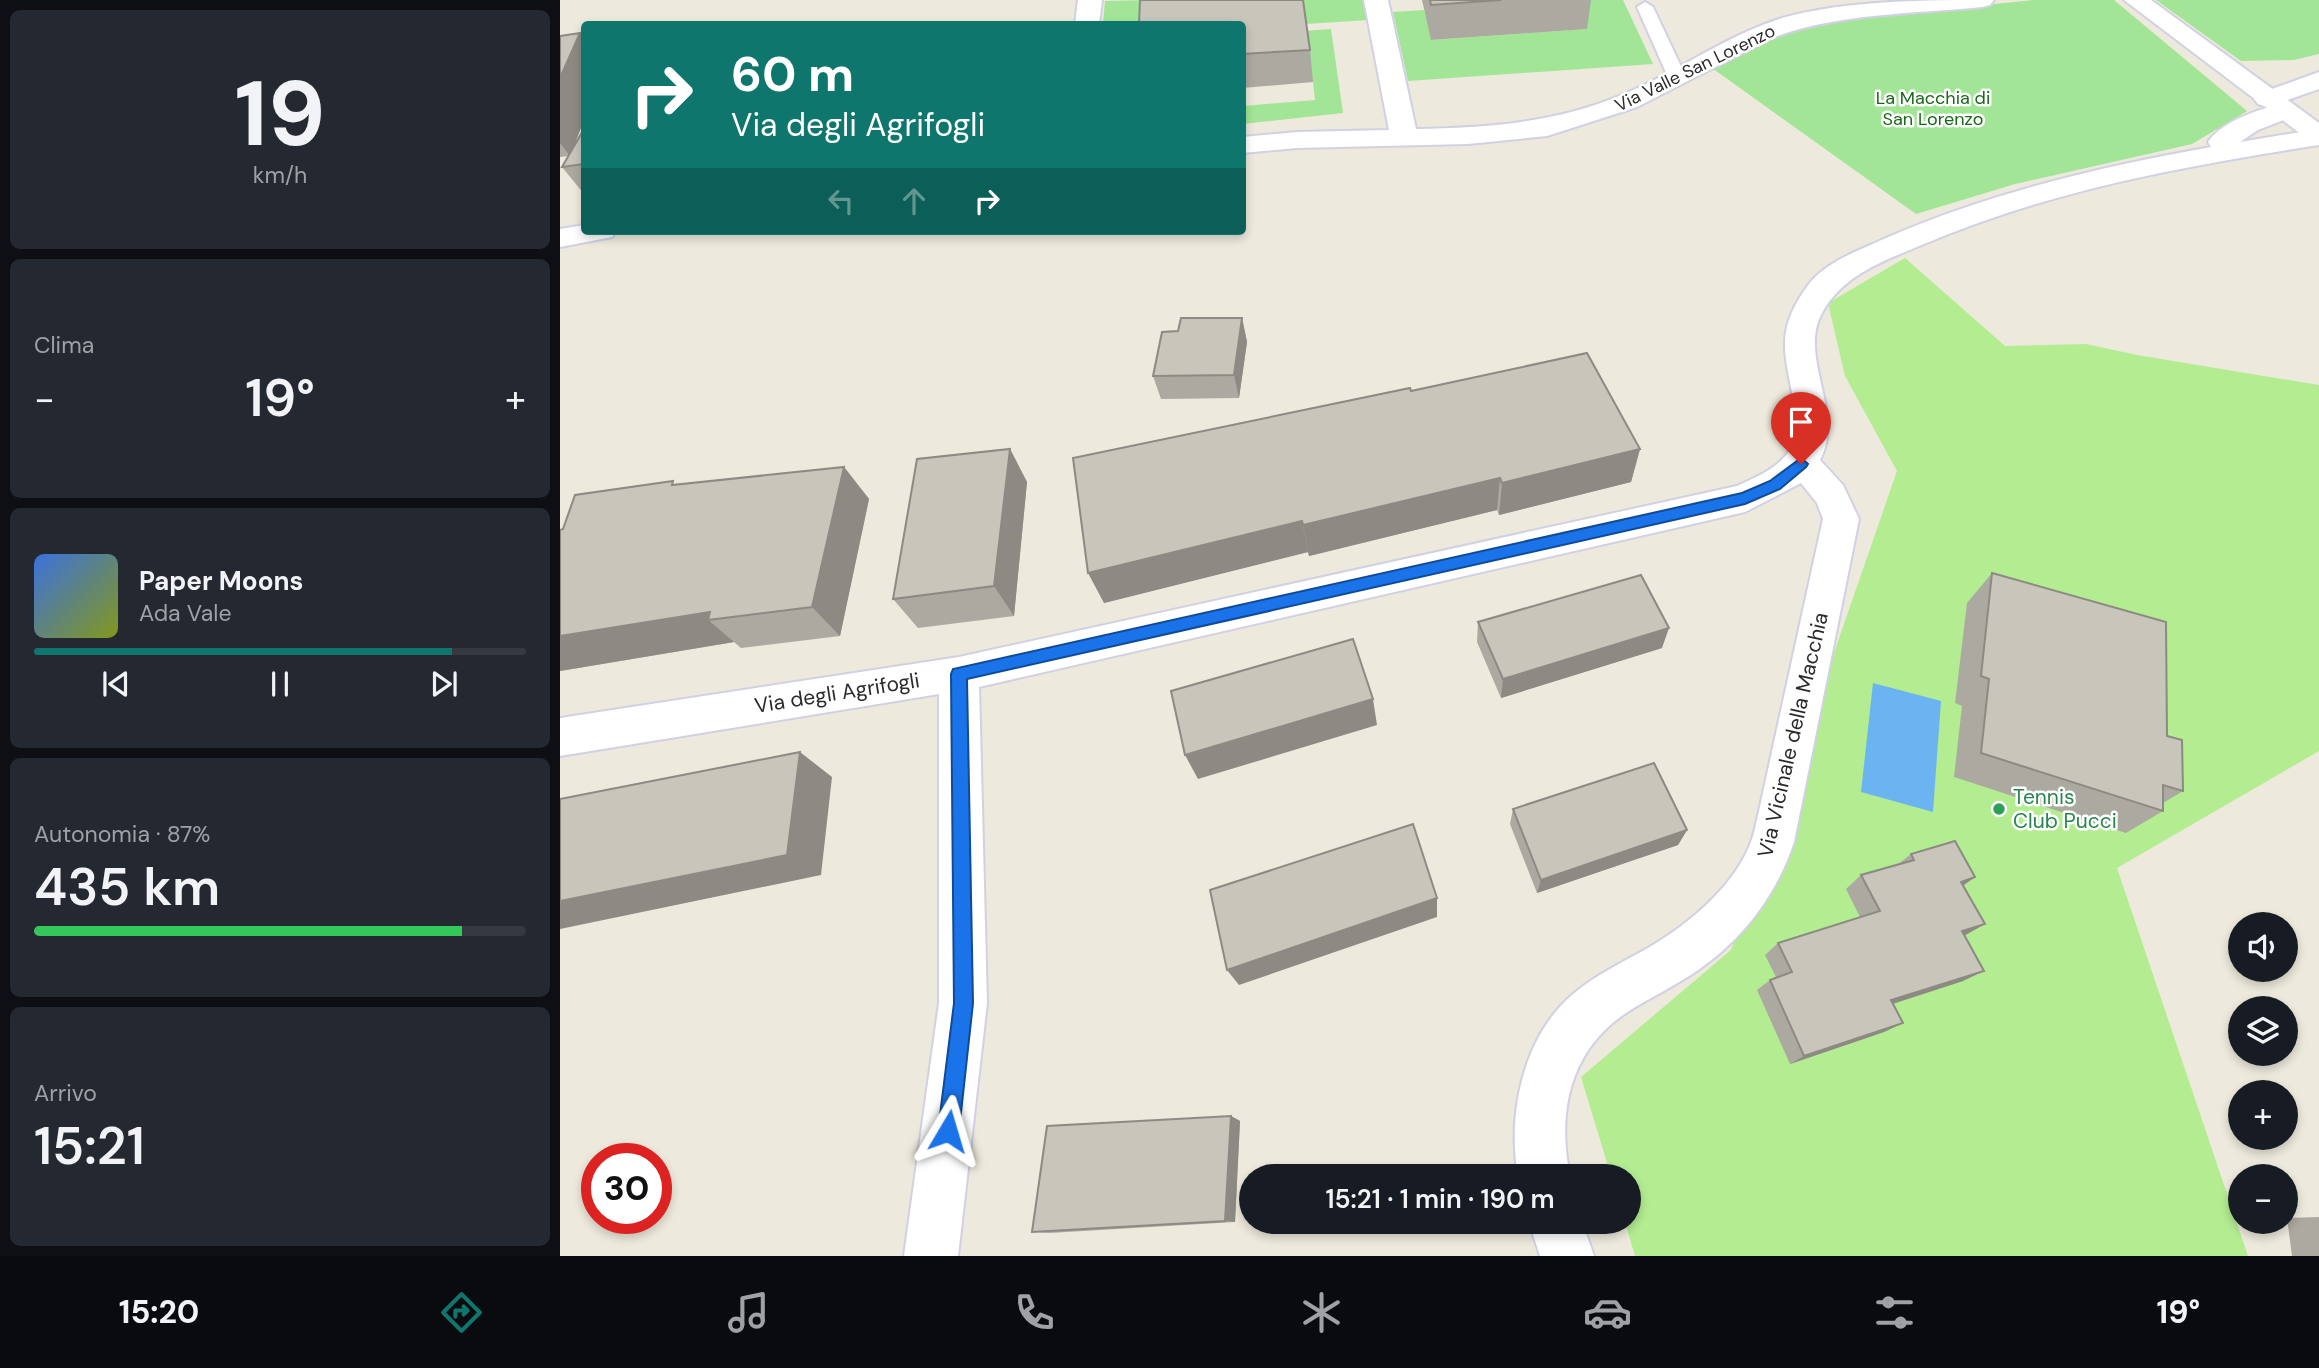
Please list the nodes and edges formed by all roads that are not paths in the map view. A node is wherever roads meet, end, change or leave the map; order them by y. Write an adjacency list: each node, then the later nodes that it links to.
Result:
1 (1090, 0): 6 (street)
2 (1376, 0): 11 (street)
3 (1982, 0): 7 (street, Via Valle San Lorenzo)
4 (2136, 0): 9 (street)
5 (1645, 7): 7 (lane)
6 (1087, 21)
7 (1677, 78): 11 (street, Via Valle San Lorenzo)
8 (2319, 80): 9 (street)
9 (2276, 105): 10 (street); 13 (street)
10 (2319, 136): 13 (street)
11 (1404, 137): 12 (street, Via Valle San Lorenzo)
12 (1246, 145)
13 (2198, 156): 16 (street)
14 (581, 234): 15 (street)
15 (560, 238)
16 (1801, 464): 17 (street, Via degli Agrifogli); 19 (street, Via Vicinale della Macchia)
17 (959, 674): 18 (street, Via degli Agrifogli); 21 (street)
18 (560, 737)
19 (1541, 1164)
20 (1560, 1234): 22 (street)
21 (931, 1256)
22 (1567, 1256)

